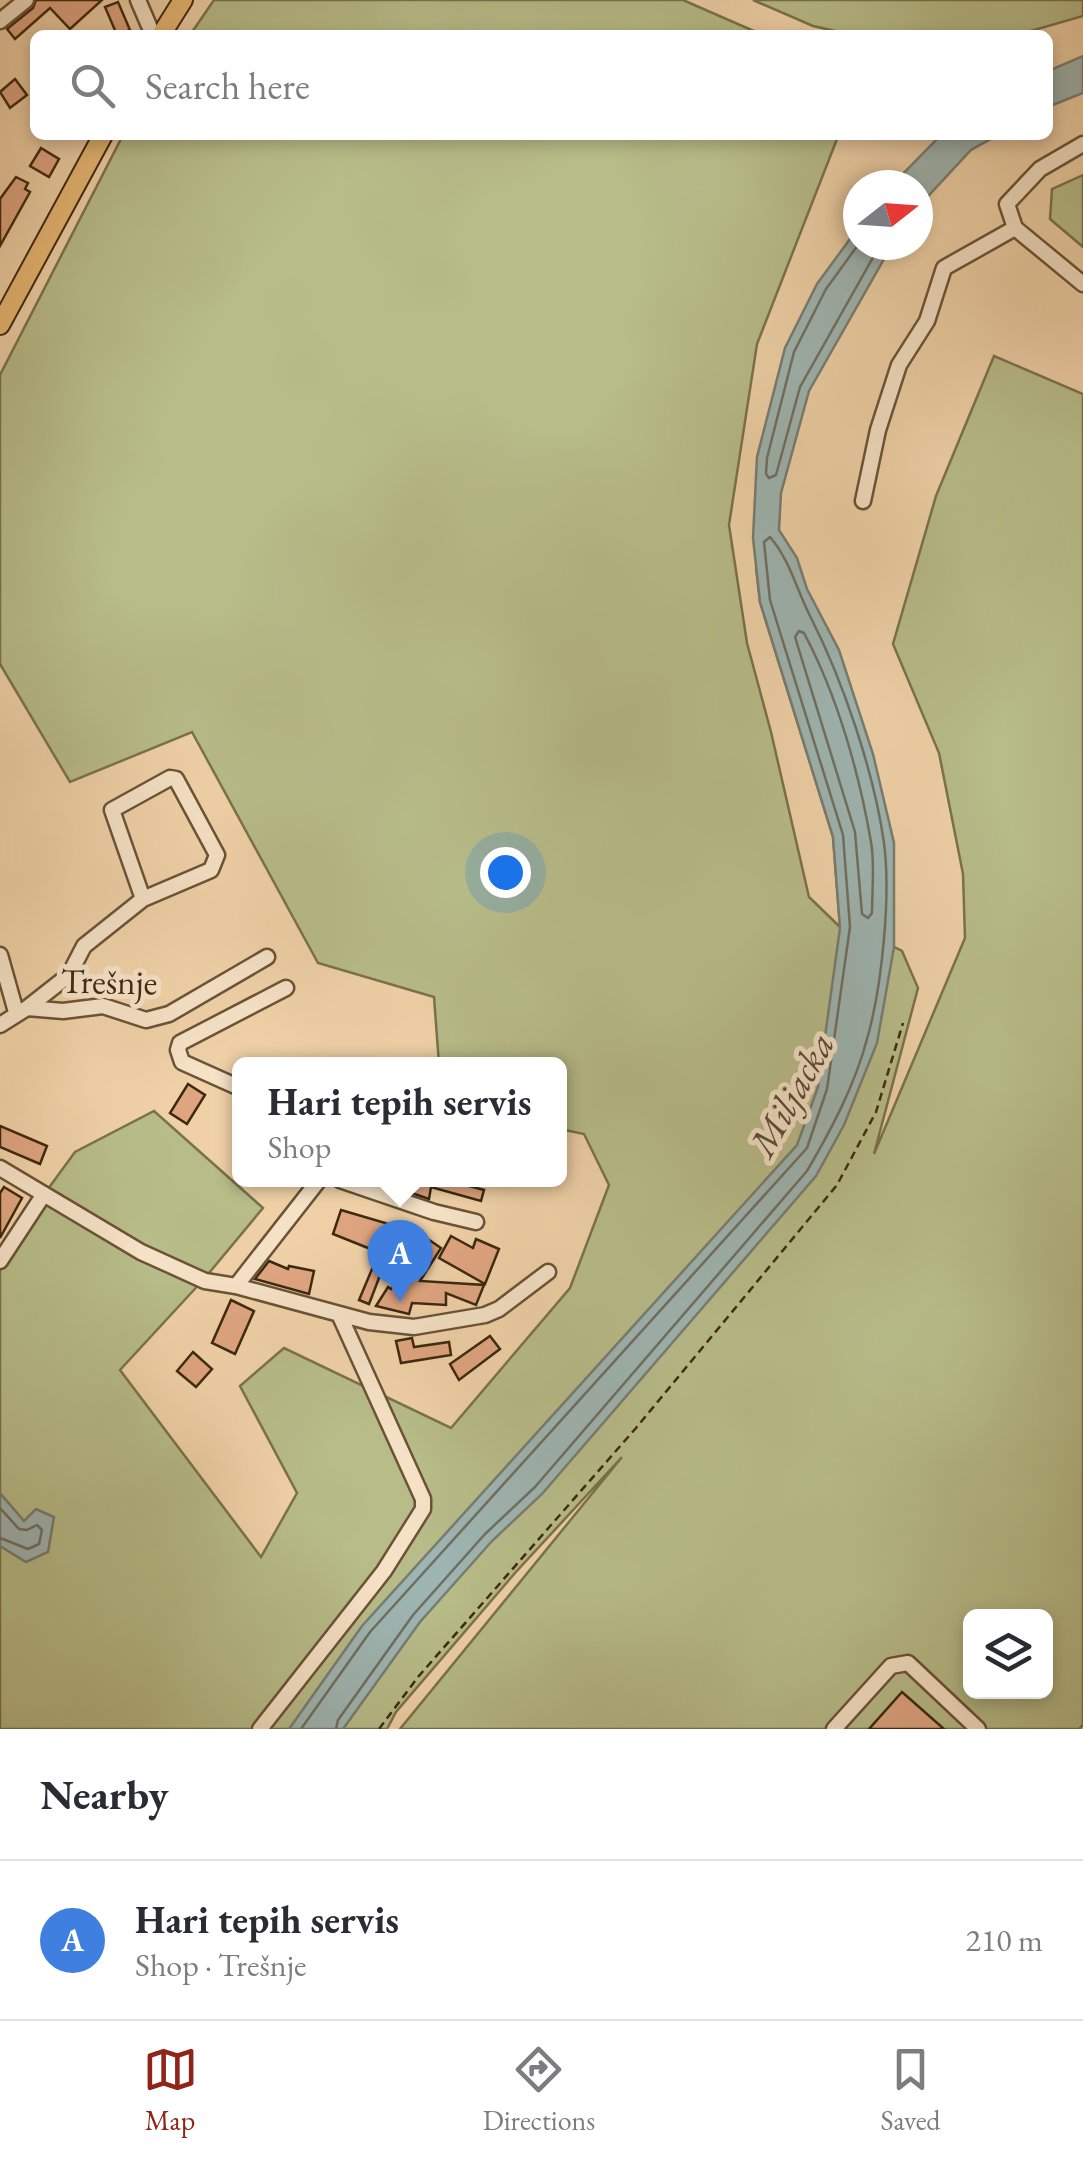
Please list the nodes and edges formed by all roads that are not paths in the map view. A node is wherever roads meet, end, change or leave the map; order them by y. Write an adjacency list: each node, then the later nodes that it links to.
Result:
1 (26, 0): 4 (street)
2 (138, 0): 5 (street)
3 (183, 0): 6 (main road)
4 (0, 21)
5 (151, 30)
6 (164, 30)
7 (100, 140): 11 (main road)
8 (1083, 144): 9 (street)
9 (1016, 228): 10 (street); 12 (street)
10 (1083, 284)
11 (0, 325)
12 (863, 502)
13 (143, 899): 13 (street); 17 (street)
14 (0, 955): 17 (street)
15 (267, 957): 17 (street, Trešnje)
16 (286, 988): 19 (street, Trešnje)
17 (21, 1010): 18 (street, Trešnje)
18 (0, 1026)
19 (232, 1084)
20 (0, 1168): 23 (street)
21 (314, 1187): 27 (street)
22 (361, 1187): 24 (street)
23 (44, 1194): 25 (street); 27 (street)
24 (476, 1222)
25 (0, 1261)
26 (548, 1272): 28 (street)
27 (236, 1286): 28 (street)
28 (340, 1314): 29 (street)
29 (260, 1729)
30 (834, 1729): 31 (street)
31 (978, 1729)

